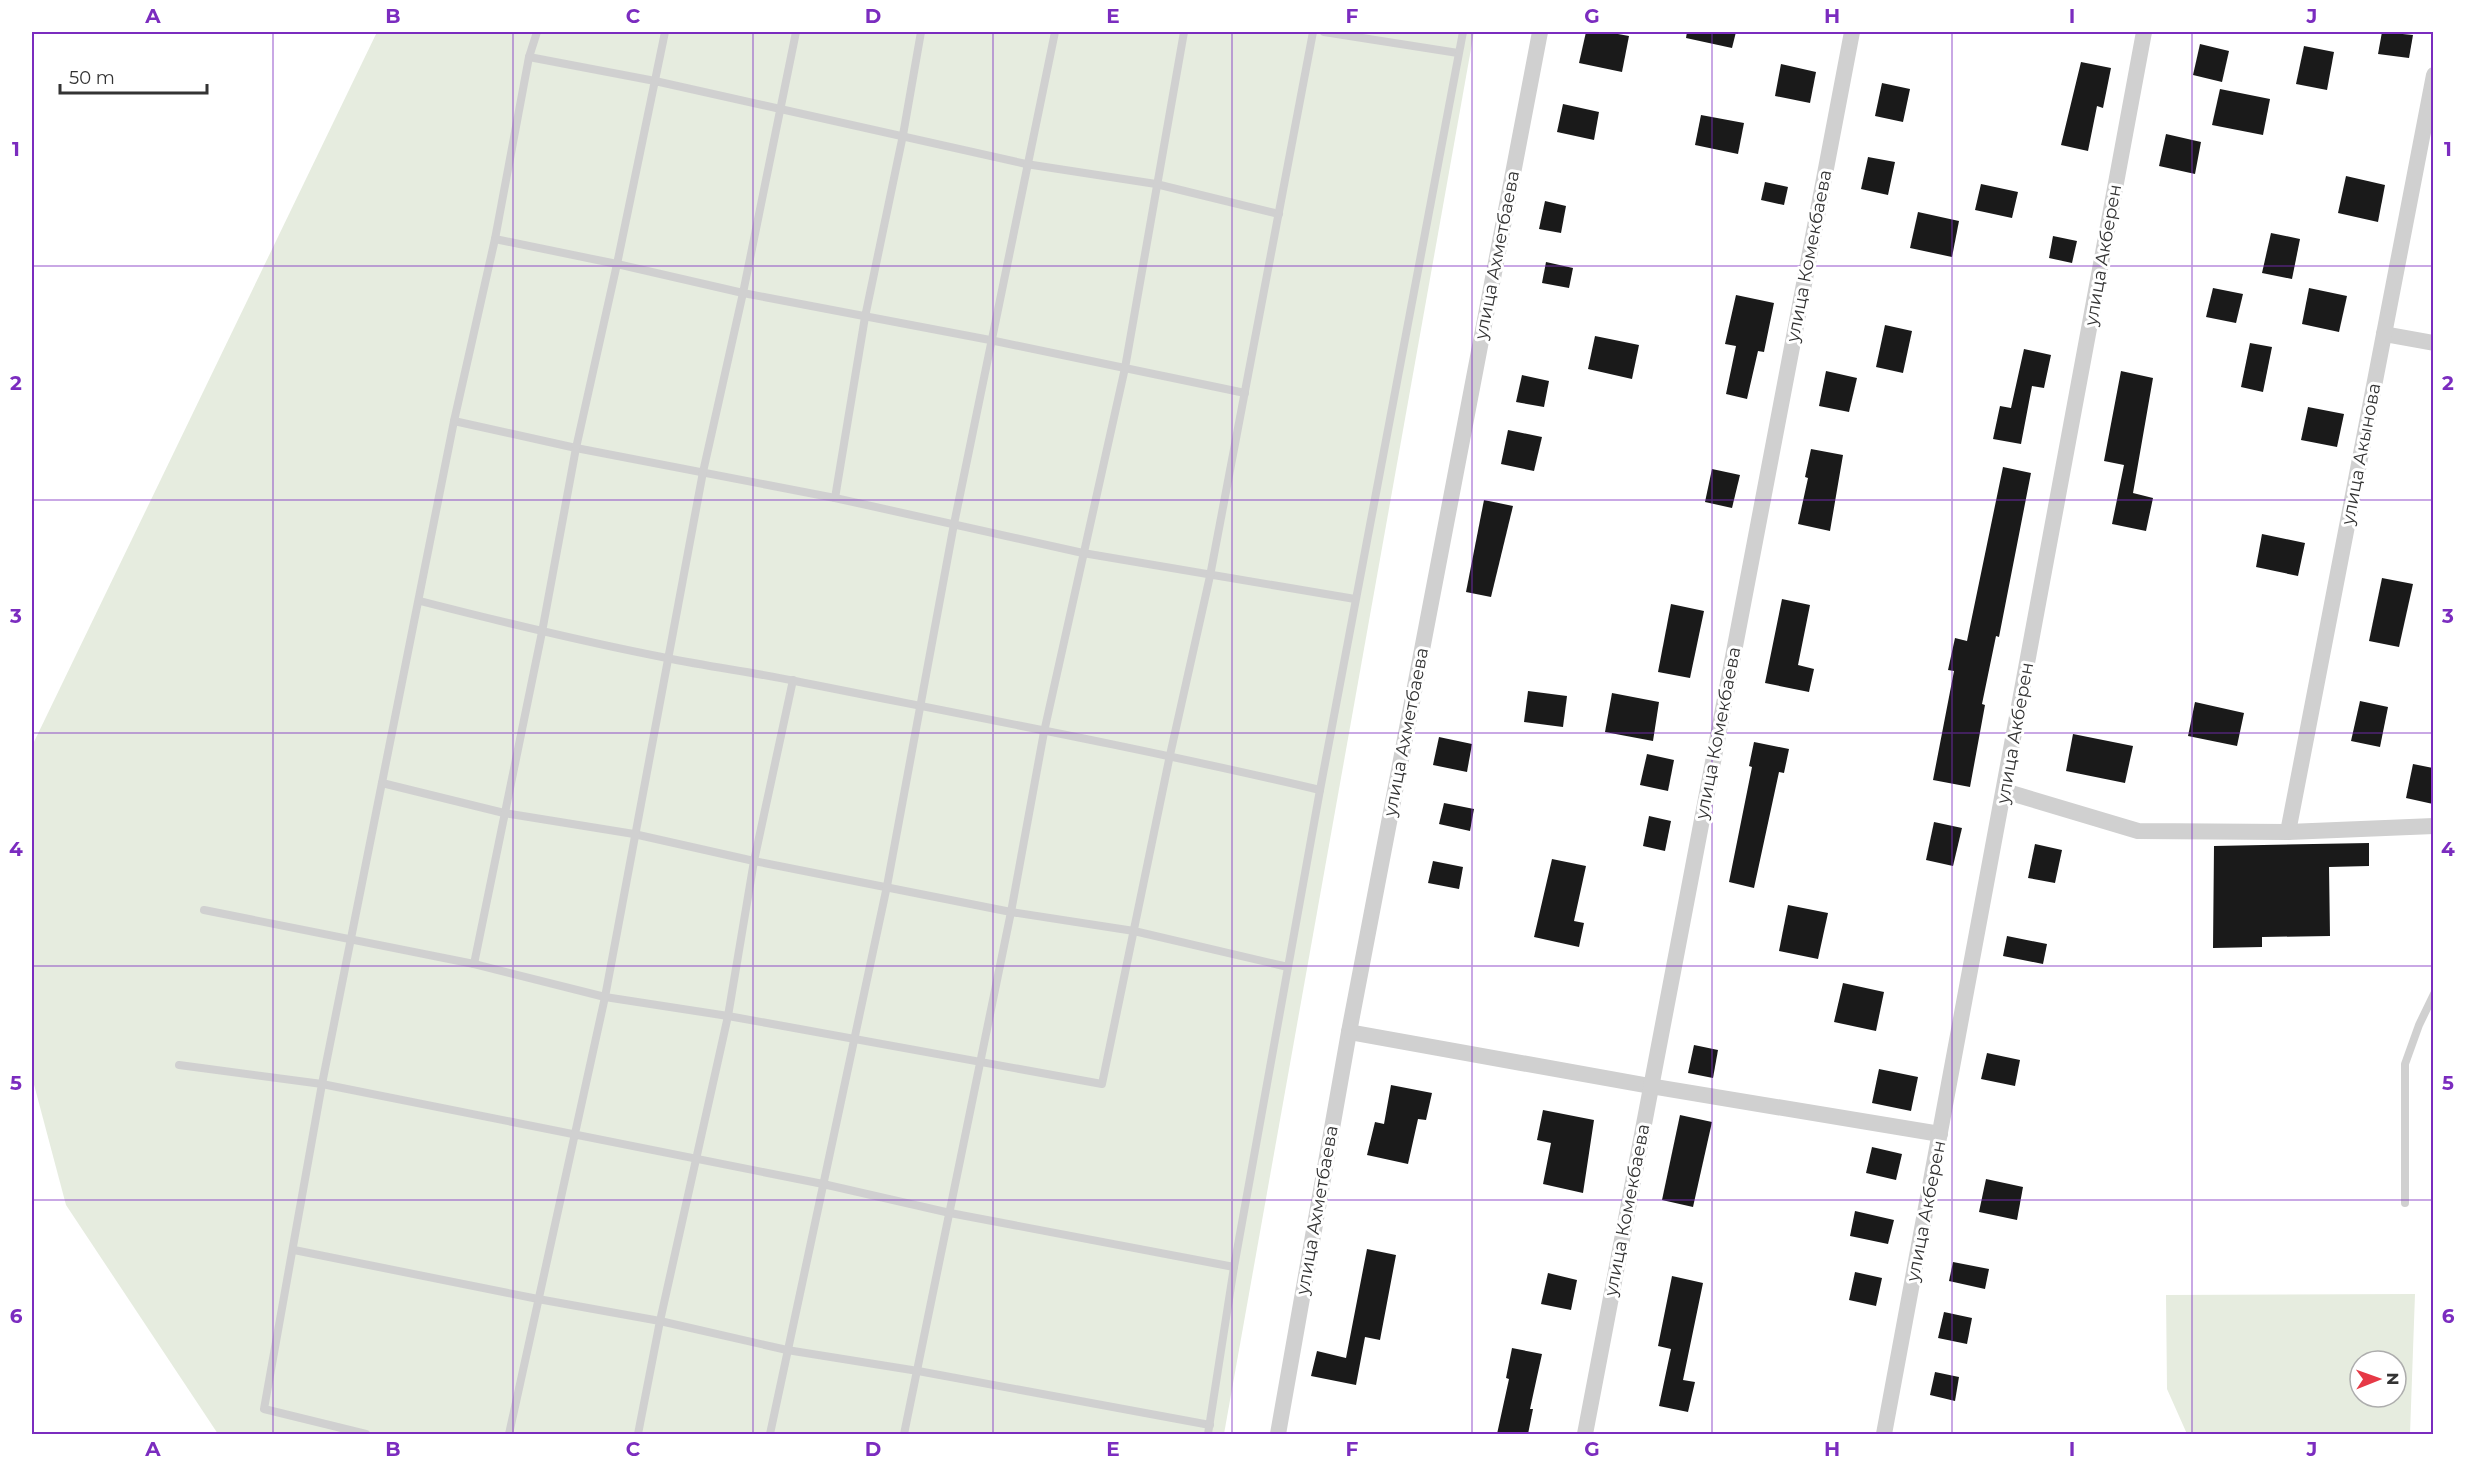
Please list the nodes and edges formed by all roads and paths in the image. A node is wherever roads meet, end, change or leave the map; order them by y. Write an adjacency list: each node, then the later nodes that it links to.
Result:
1 (537, 32): 14 (lane)
2 (665, 32): 16 (lane)
3 (796, 32): 17 (lane)
4 (921, 32): 18 (lane)
5 (1054, 32): 19 (lane)
6 (1184, 32): 20 (lane)
7 (1313, 32): 21 (lane)
8 (1324, 32): 13 (lane)
9 (1463, 32): 13 (lane)
10 (1540, 32): 64 (street, улица Ахметбаева)
11 (1852, 32): 69 (street, улица Комекбаева)
12 (2144, 32): 48 (street, улица Акберен)
13 (1458, 53): 38 (lane)
14 (529, 57): 16 (lane); 22 (lane)
15 (2433, 75): 26 (street, улица Акынова)
16 (655, 81): 17 (lane); 23 (lane)
17 (782, 108): 18 (lane); 24 (lane)
18 (903, 135): 19 (lane); 25 (lane)
19 (1026, 164): 20 (lane); 27 (lane)
20 (1156, 184): 21 (lane); 29 (lane)
21 (1279, 214): 30 (lane)
22 (495, 239): 23 (lane); 31 (lane)
23 (617, 264): 24 (lane); 32 (lane)
24 (743, 293): 25 (lane); 33 (lane)
25 (866, 317): 27 (lane); 34 (lane)
26 (2384, 334): 28 (street); 51 (street, улица Акынова)
27 (990, 340): 29 (lane); 35 (lane)
28 (2433, 343)
29 (1125, 368): 30 (lane); 36 (lane)
30 (1245, 393): 37 (lane)
31 (454, 421): 32 (lane); 39 (lane)
32 (576, 448): 33 (lane); 40 (lane)
33 (703, 472): 34 (lane); 41 (lane)
34 (836, 498): 35 (lane)
35 (954, 524): 36 (lane); 43 (lane)
36 (1083, 553): 37 (lane); 44 (lane)
37 (1210, 576): 38 (lane); 45 (lane)
38 (1354, 599): 47 (lane)
39 (420, 601): 40 (lane); 46 (lane)
40 (542, 632): 41 (lane); 49 (lane)
41 (667, 658): 42 (lane); 52 (lane)
42 (793, 680): 43 (lane); 53 (lane)
43 (918, 707): 44 (lane); 54 (lane)
44 (1044, 732): 45 (lane); 56 (lane)
45 (1170, 755): 47 (lane); 57 (lane)
46 (382, 783): 49 (lane); 58 (lane)
47 (1320, 790): 60 (lane)
48 (2004, 791): 51 (street); 70 (street, улица Акберен)
49 (504, 813): 52 (lane); 59 (lane)
50 (2433, 826): 51 (street)
51 (2288, 832)
52 (634, 834): 53 (lane); 62 (lane)
53 (754, 861): 54 (lane); 63 (lane)
54 (887, 886): 56 (lane); 65 (lane)
55 (204, 910): 58 (lane)
56 (1011, 912): 57 (lane); 66 (lane)
57 (1134, 931): 60 (lane); 66 (lane)
58 (352, 940): 59 (lane); 68 (lane)
59 (474, 964): 62 (lane)
60 (1288, 967): 77 (lane)
61 (2433, 994): 74 (lane)
62 (604, 997): 63 (lane); 71 (lane)
63 (728, 1016): 65 (lane); 72 (lane)
64 (1349, 1032): 69 (street); 89 (street, улица Ахметбаева)
65 (853, 1039): 66 (lane); 73 (lane)
66 (981, 1063): 75 (lane)
67 (178, 1065): 68 (lane)
68 (322, 1084): 71 (lane); 76 (lane)
69 (1650, 1086): 70 (street); 90 (street, улица Комекбаева)
70 (1940, 1134): 91 (street, улица Акберен)
71 (573, 1135): 72 (lane); 78 (lane)
72 (696, 1158): 73 (lane); 79 (lane)
73 (823, 1184): 75 (lane); 80 (lane)
74 (2405, 1203)
75 (950, 1213): 77 (lane); 81 (lane)
76 (294, 1250): 78 (lane); 83 (lane)
77 (1234, 1266): 82 (lane)
78 (538, 1299): 79 (lane); 84 (lane)
79 (660, 1321): 80 (lane); 85 (lane)
80 (787, 1350): 81 (lane); 86 (lane)
81 (918, 1371): 82 (lane); 87 (lane)
82 (1210, 1425): 88 (lane)
83 (366, 1434)
84 (509, 1434)
85 (638, 1434)
86 (770, 1434)
87 (904, 1434)
88 (1208, 1434)
89 (1278, 1434)
90 (1584, 1434)
91 (1884, 1434)

